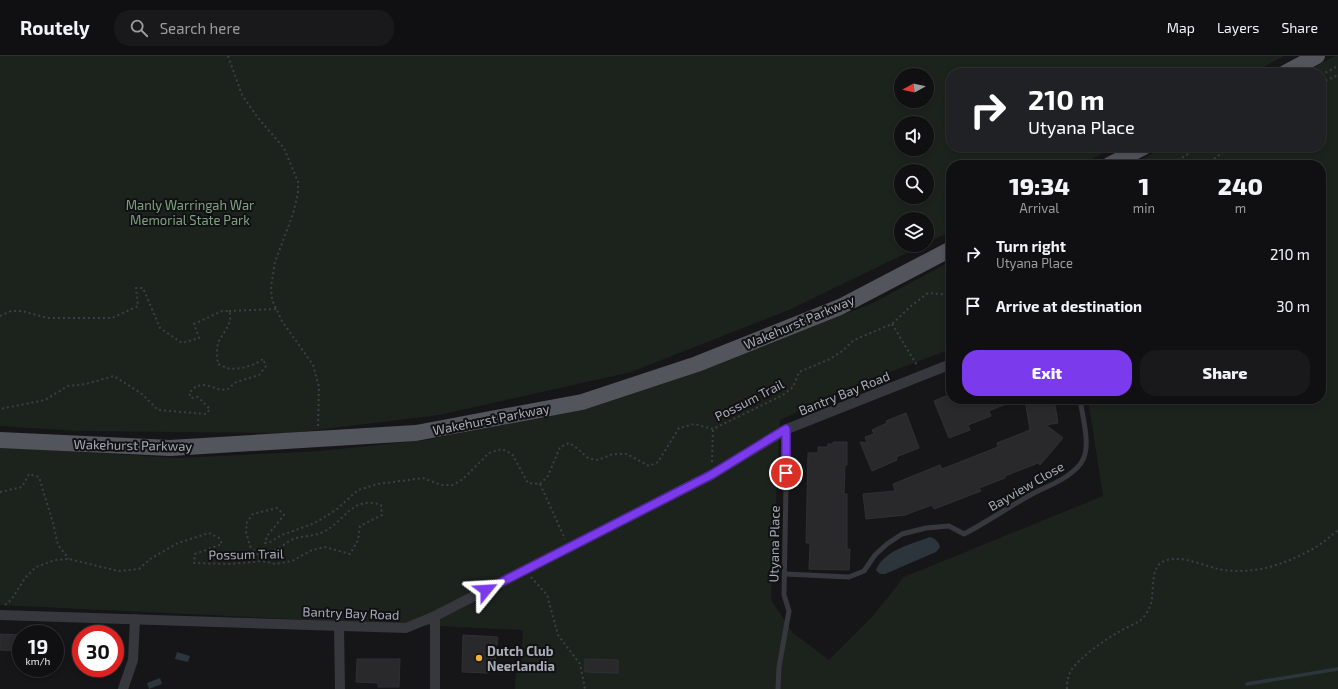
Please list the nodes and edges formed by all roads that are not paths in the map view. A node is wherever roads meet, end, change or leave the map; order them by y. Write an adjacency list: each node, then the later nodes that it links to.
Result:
1 (1317, 56): 2 (main road)
2 (1294, 68)
3 (1134, 152): 4 (main road)
4 (1119, 160)
5 (946, 252): 9 (main road, Wakehurst Parkway)
6 (946, 366): 8 (street, Bantry Bay Road)
7 (1081, 404): 10 (lane, Bayview Close)
8 (786, 429): 10 (lane, Utyana Place); 12 (street, Bantry Bay Road)
9 (0, 440)
10 (785, 574): 18 (lane, Utyana Place)
11 (2, 610): 13 (street, Bantry Bay Road)
12 (435, 616): 14 (street, Bantry Bay Road); 17 (street)
13 (135, 619): 14 (street, Bantry Bay Road); 15 (street)
14 (339, 626): 16 (street)
15 (123, 689)
16 (340, 689)
17 (434, 689)
18 (778, 689)

